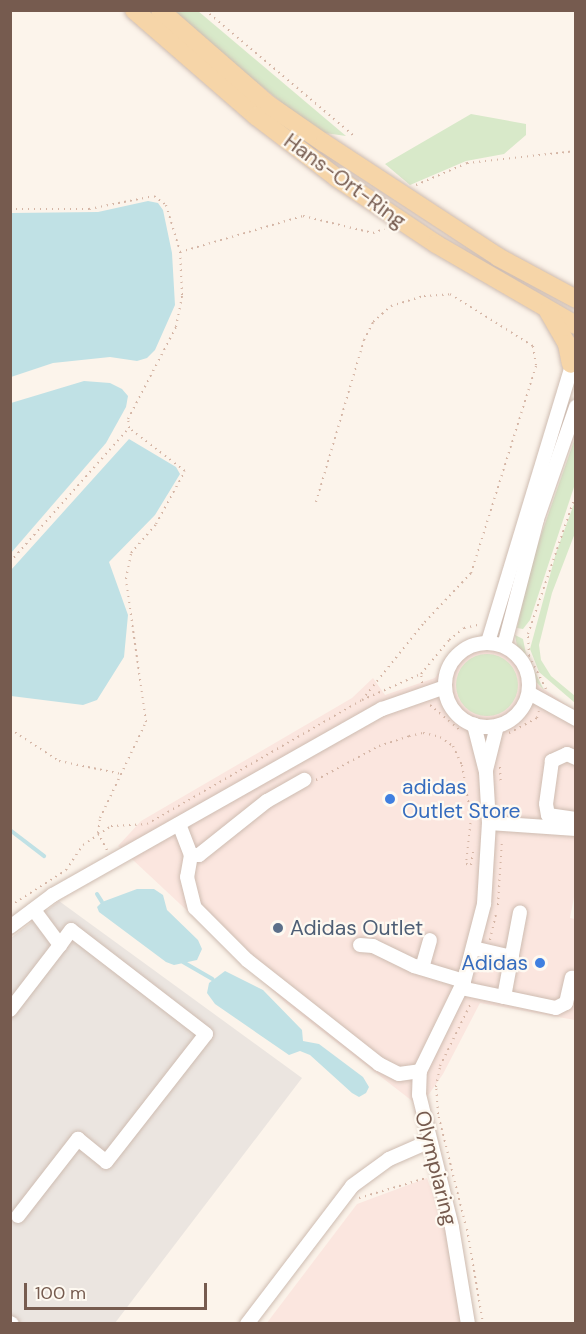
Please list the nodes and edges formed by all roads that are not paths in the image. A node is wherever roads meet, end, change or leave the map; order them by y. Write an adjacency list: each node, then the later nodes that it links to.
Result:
1 (134, 10): 4 (main road, Hans-Ort-Ring)
2 (160, 10): 3 (main road, Hans-Ort-Ring)
3 (576, 299)
4 (547, 309): 5 (main road, Hans-Ort-Ring); 6 (main road)
5 (576, 325)
6 (573, 359): 8 (street)
7 (576, 407): 9 (street)
8 (488, 642): 9 (street); 10 (street)
9 (504, 646): 11 (street)
10 (442, 688): 13 (street); 20 (street)
11 (529, 693): 12 (street); 14 (street)
12 (576, 719)
13 (474, 725): 14 (street); 16 (street, Olympiaring)
14 (497, 726): 16 (street, Olympiaring)
15 (576, 758): 18 (street)
16 (486, 772): 19 (street, Olympiaring)
17 (308, 782): 22 (street)
18 (576, 819)
19 (489, 823): 21 (street); 29 (street, Olympiaring)
20 (179, 824): 22 (street); 23 (street)
21 (576, 829)
22 (191, 855): 36 (street)
23 (34, 910): 25 (street); 27 (street)
24 (520, 912): 30 (street)
25 (10, 927)
26 (426, 939): 31 (street)
27 (60, 945): 35 (street); 38 (street)
28 (360, 945): 31 (street)
29 (473, 948): 30 (street); 33 (street, Olympiaring)
30 (512, 957): 34 (street)
31 (418, 967): 33 (street)
32 (572, 978): 34 (street)
33 (462, 984): 34 (street); 36 (street, Olympiaring)
34 (504, 997)
35 (10, 1010)
36 (420, 1071): 37 (street, Olympiaring)
37 (428, 1142): 39 (street); 40 (street, Olympiaring)
38 (13, 1217)
39 (247, 1323)
40 (468, 1323)

